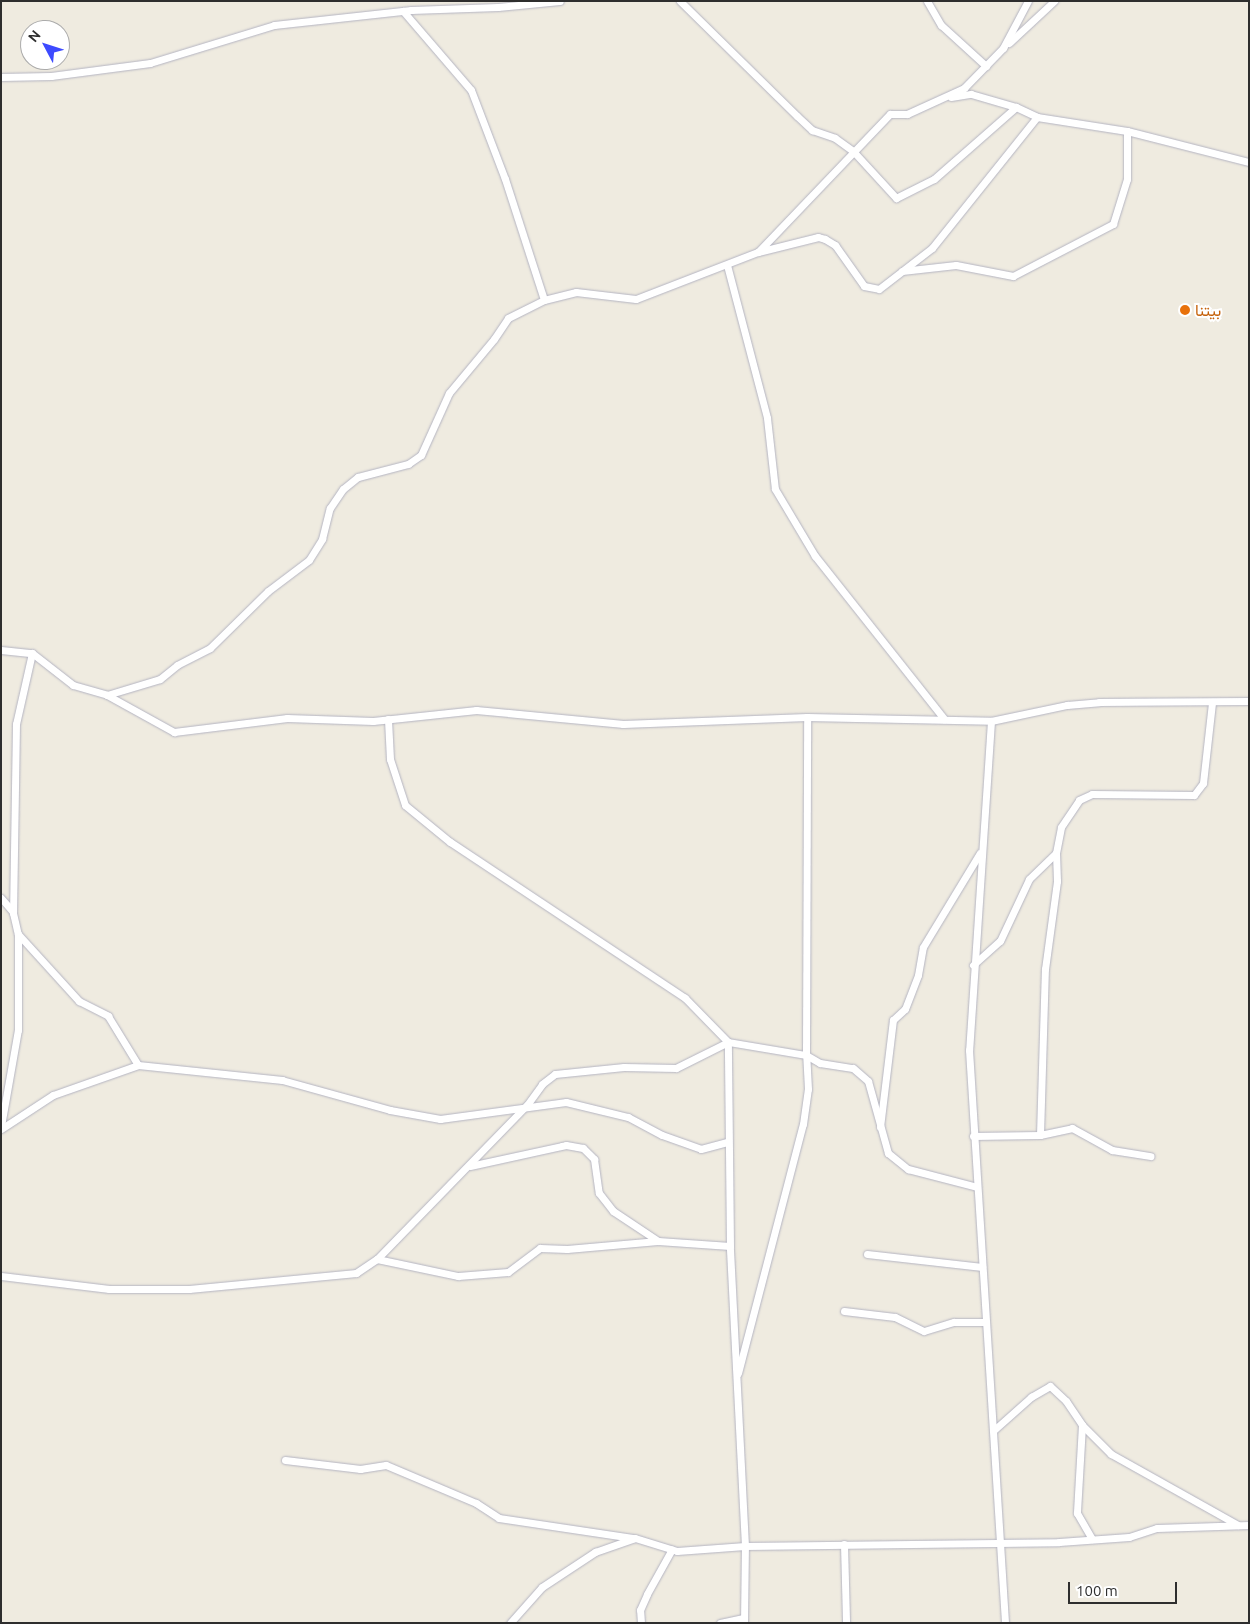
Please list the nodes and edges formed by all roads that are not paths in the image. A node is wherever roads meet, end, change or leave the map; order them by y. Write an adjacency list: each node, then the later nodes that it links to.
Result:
1 (560, 1): 6 (street)
2 (680, 1): 14 (street)
3 (927, 1): 8 (street)
4 (1028, 1): 7 (street)
5 (1054, 1): 7 (street)
6 (403, 11): 9 (street); 19 (street)
7 (1003, 48): 8 (street)
8 (986, 66): 10 (street)
9 (1, 77)
10 (947, 98): 11 (street); 14 (street)
11 (1016, 107): 12 (street); 14 (street)
12 (1037, 117): 13 (street); 18 (street)
13 (1127, 131): 15 (street); 18 (street)
14 (852, 152): 16 (street)
15 (1249, 162)
16 (758, 252): 17 (street); 18 (street)
17 (727, 265): 19 (street); 27 (street)
18 (901, 271)
19 (544, 300): 22 (street)
20 (1, 650): 21 (street)
21 (32, 653): 22 (street); 32 (street)
22 (107, 695): 26 (street)
23 (1249, 702): 24 (street)
24 (1212, 703): 28 (street); 30 (street)
25 (807, 717): 26 (street); 27 (street); 36 (street)
26 (388, 719): 35 (street)
27 (944, 719): 28 (street)
28 (991, 721): 29 (street)
29 (981, 851): 34 (street); 40 (street)
30 (1056, 853): 34 (street); 41 (street)
31 (1, 898): 32 (street)
32 (13, 913): 33 (street)
33 (18, 934): 37 (street); 39 (street)
34 (972, 966): 42 (street)
35 (728, 1042): 36 (street); 38 (street); 43 (street)
36 (806, 1054): 40 (street); 55 (street)
37 (138, 1065): 38 (street); 39 (street)
38 (527, 1105): 43 (street); 45 (street)
39 (1, 1127)
40 (880, 1127): 46 (street)
41 (1040, 1135): 42 (street); 44 (street)
42 (973, 1136): 46 (street)
43 (728, 1142): 48 (street)
44 (1151, 1156)
45 (470, 1166): 47 (street); 50 (street)
46 (977, 1187): 51 (street)
47 (658, 1241): 48 (street); 50 (street)
48 (730, 1246): 55 (street)
49 (867, 1254): 51 (street)
50 (377, 1259): 52 (street)
51 (982, 1266): 54 (street)
52 (1, 1276)
53 (844, 1311): 54 (street)
54 (986, 1322): 57 (street)
55 (737, 1380): 65 (street)
56 (1082, 1425): 57 (street); 60 (street); 62 (street)
57 (994, 1430): 63 (street)
58 (286, 1460): 61 (street)
59 (1249, 1525): 60 (street)
60 (1241, 1527): 62 (street)
61 (635, 1538): 66 (street); 68 (street)
62 (1092, 1539): 63 (street)
63 (1000, 1542): 64 (street); 72 (street)
64 (844, 1544): 65 (street); 71 (street)
65 (745, 1546): 66 (street); 67 (street)
66 (672, 1549): 69 (street)
67 (743, 1620): 70 (street)
68 (510, 1623)
69 (641, 1623)
70 (720, 1623)
71 (846, 1623)
72 (1005, 1623)

